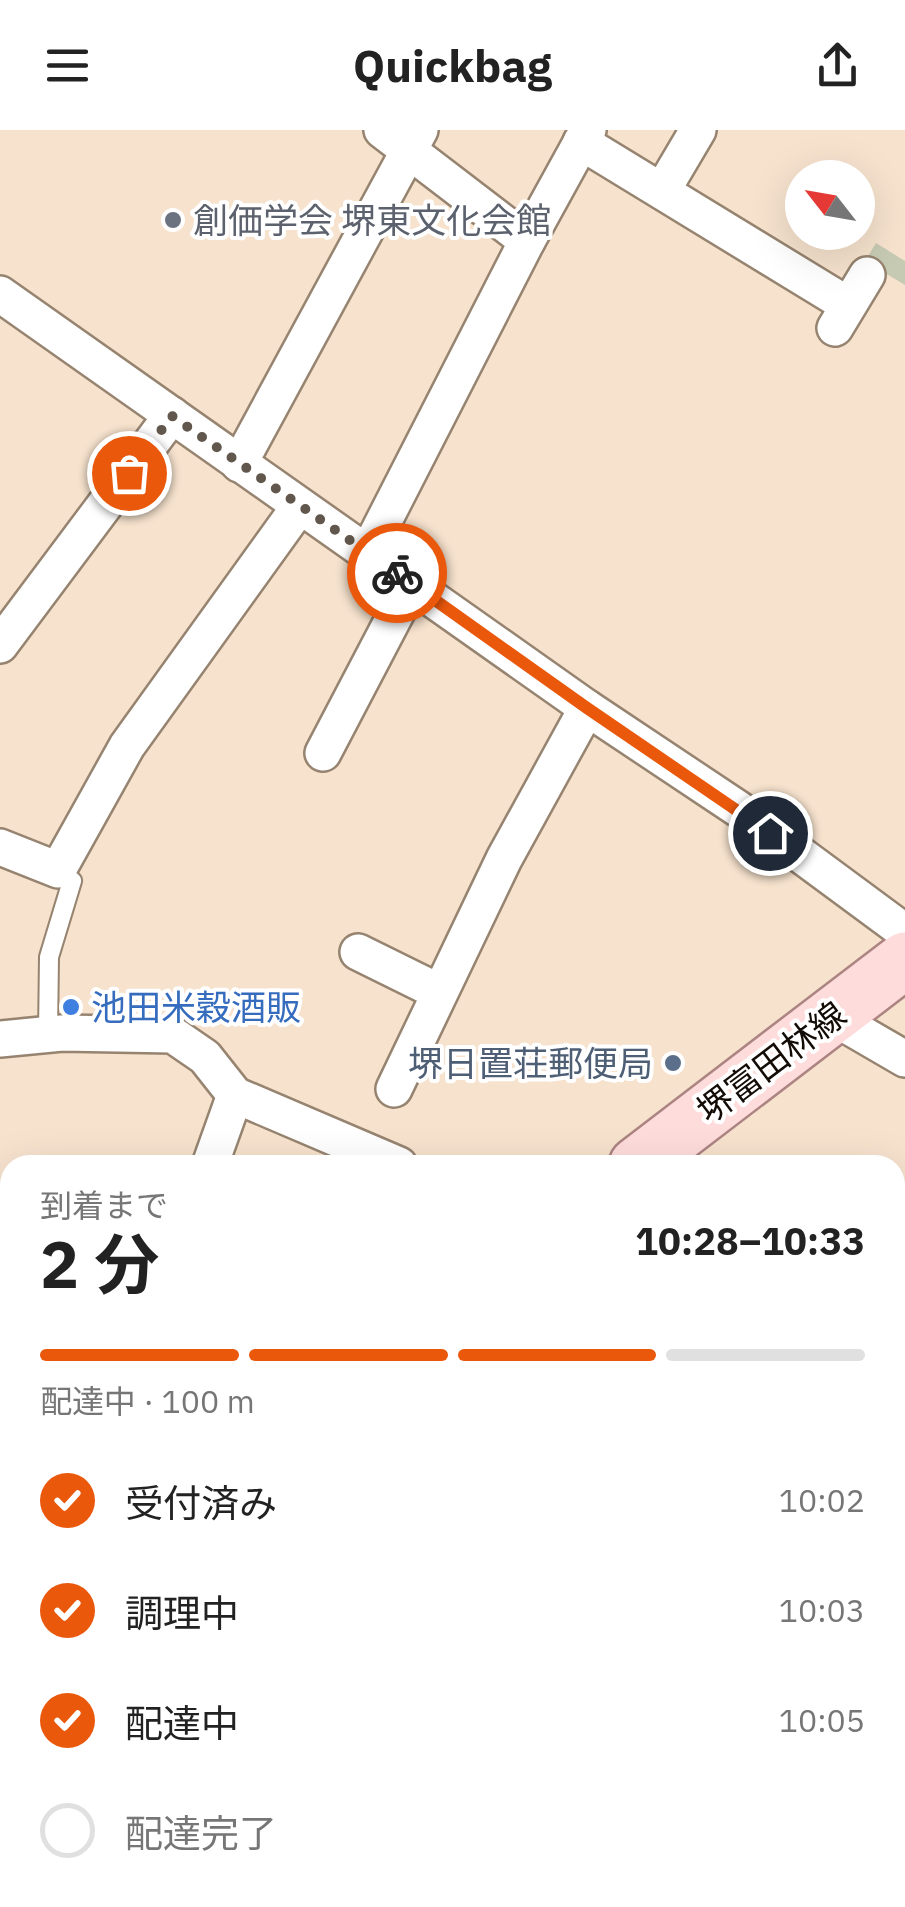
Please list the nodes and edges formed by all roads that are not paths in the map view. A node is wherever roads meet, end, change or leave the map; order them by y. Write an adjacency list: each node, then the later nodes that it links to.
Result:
1 (698, 130): 4 (street)
2 (584, 136): 4 (street); 5 (street)
3 (404, 137): 5 (street); 9 (street)
4 (662, 192): 6 (street)
5 (527, 241): 11 (street)
6 (867, 275)
7 (5, 309): 8 (street)
8 (172, 416): 9 (street); 13 (street)
9 (239, 464): 10 (street)
10 (298, 506): 11 (street); 17 (street)
11 (368, 552): 12 (street)
12 (412, 583): 14 (street); 15 (street)
13 (0, 645)
14 (587, 708): 18 (street); 20 (street)
15 (323, 752)
16 (0, 847): 17 (street)
17 (58, 870): 22 (lane)
18 (902, 930): 21 (main road, 堺富田林線)
19 (358, 952): 20 (street)
20 (439, 992): 25 (street)
21 (832, 1016): 24 (street); 29 (main road, 堺富田林線)
22 (48, 1034): 23 (street); 26 (street)
23 (0, 1039)
24 (905, 1058)
25 (394, 1089)
26 (235, 1095): 27 (street); 28 (street)
27 (214, 1155)
28 (376, 1155)
29 (650, 1155)

